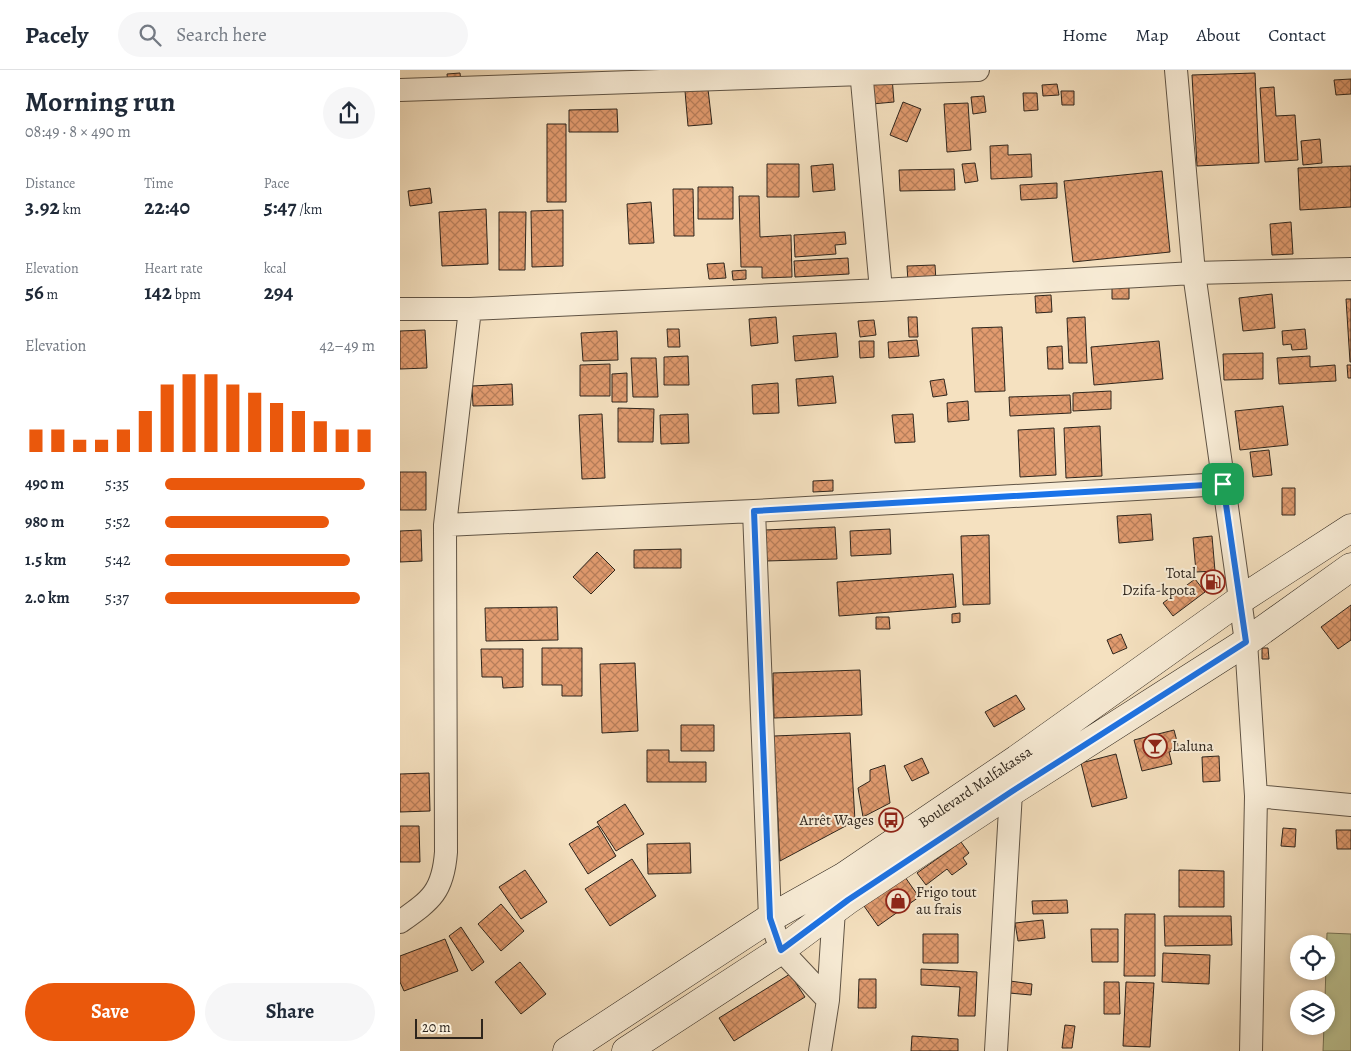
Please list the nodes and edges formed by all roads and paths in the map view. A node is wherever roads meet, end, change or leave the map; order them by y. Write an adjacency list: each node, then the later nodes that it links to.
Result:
1 (978, 70): 3 (street)
2 (1176, 70): 6 (street)
3 (862, 72): 4 (street); 7 (street)
4 (400, 90)
5 (1351, 269): 6 (street)
6 (1194, 273): 7 (street); 10 (street)
7 (881, 290): 9 (street)
8 (400, 309): 9 (street)
9 (470, 309): 12 (street)
10 (1223, 484): 11 (street); 15 (street)
11 (754, 511): 12 (street); 23 (street)
12 (445, 525): 24 (street)
13 (1351, 528): 15 (main road, Boulevard Malfakassa)
14 (1351, 567): 16 (main road, Boulevard Malfakassa)
15 (1240, 600): 16 (street); 17 (main road, Boulevard Malfakassa)
16 (1246, 642): 18 (main road, Boulevard Malfakassa); 19 (street)
17 (1017, 759): 18 (street); 21 (main road, Boulevard Malfakassa)
18 (1011, 792): 22 (main road, Boulevard Malfakassa); 30 (street)
19 (1256, 796): 20 (street); 31 (street)
20 (1351, 805)
21 (843, 877): 22 (street); 23 (main road, Boulevard Malfakassa)
22 (834, 910): 25 (main road, Boulevard Malfakassa); 26 (street)
23 (770, 918): 25 (street); 27 (main road, Boulevard Malfakassa)
24 (400, 922)
25 (781, 950): 26 (street); 28 (main road, Boulevard Malfakassa)
26 (828, 1000): 29 (street)
27 (567, 1051)
28 (626, 1051)
29 (820, 1051)
30 (996, 1051)
31 (1251, 1051)

